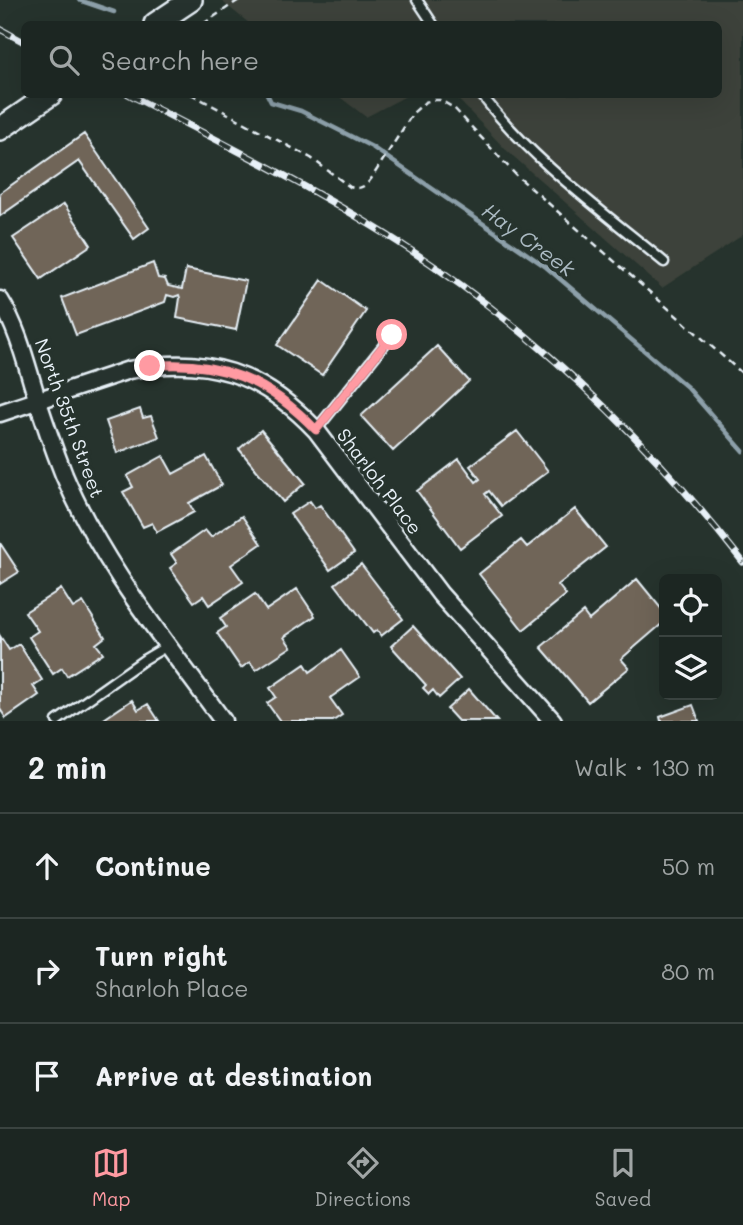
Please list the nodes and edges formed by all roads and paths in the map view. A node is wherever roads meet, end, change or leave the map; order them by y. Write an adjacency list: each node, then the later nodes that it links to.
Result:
1 (191, 0): 4 (street)
2 (239, 0): 5 (path)
3 (417, 0): 6 (lane)
4 (160, 21)
5 (208, 21)
6 (431, 21)
7 (45, 98): 10 (street)
8 (198, 98): 14 (path)
9 (484, 98): 11 (lane)
10 (0, 129)
11 (664, 262)
12 (0, 300): 15 (street, North 35th Street)
13 (392, 335): 17 (lane)
14 (743, 374)
15 (37, 400): 16 (street, Sharloh Place); 17 (street, Sharloh Place); 18 (street, North 35th Street)
16 (0, 413)
17 (316, 430): 21 (street, Sharloh Place)
18 (169, 645): 19 (lane); 20 (street, North 35th Street)
19 (57, 721)
20 (223, 721)
21 (553, 721)

